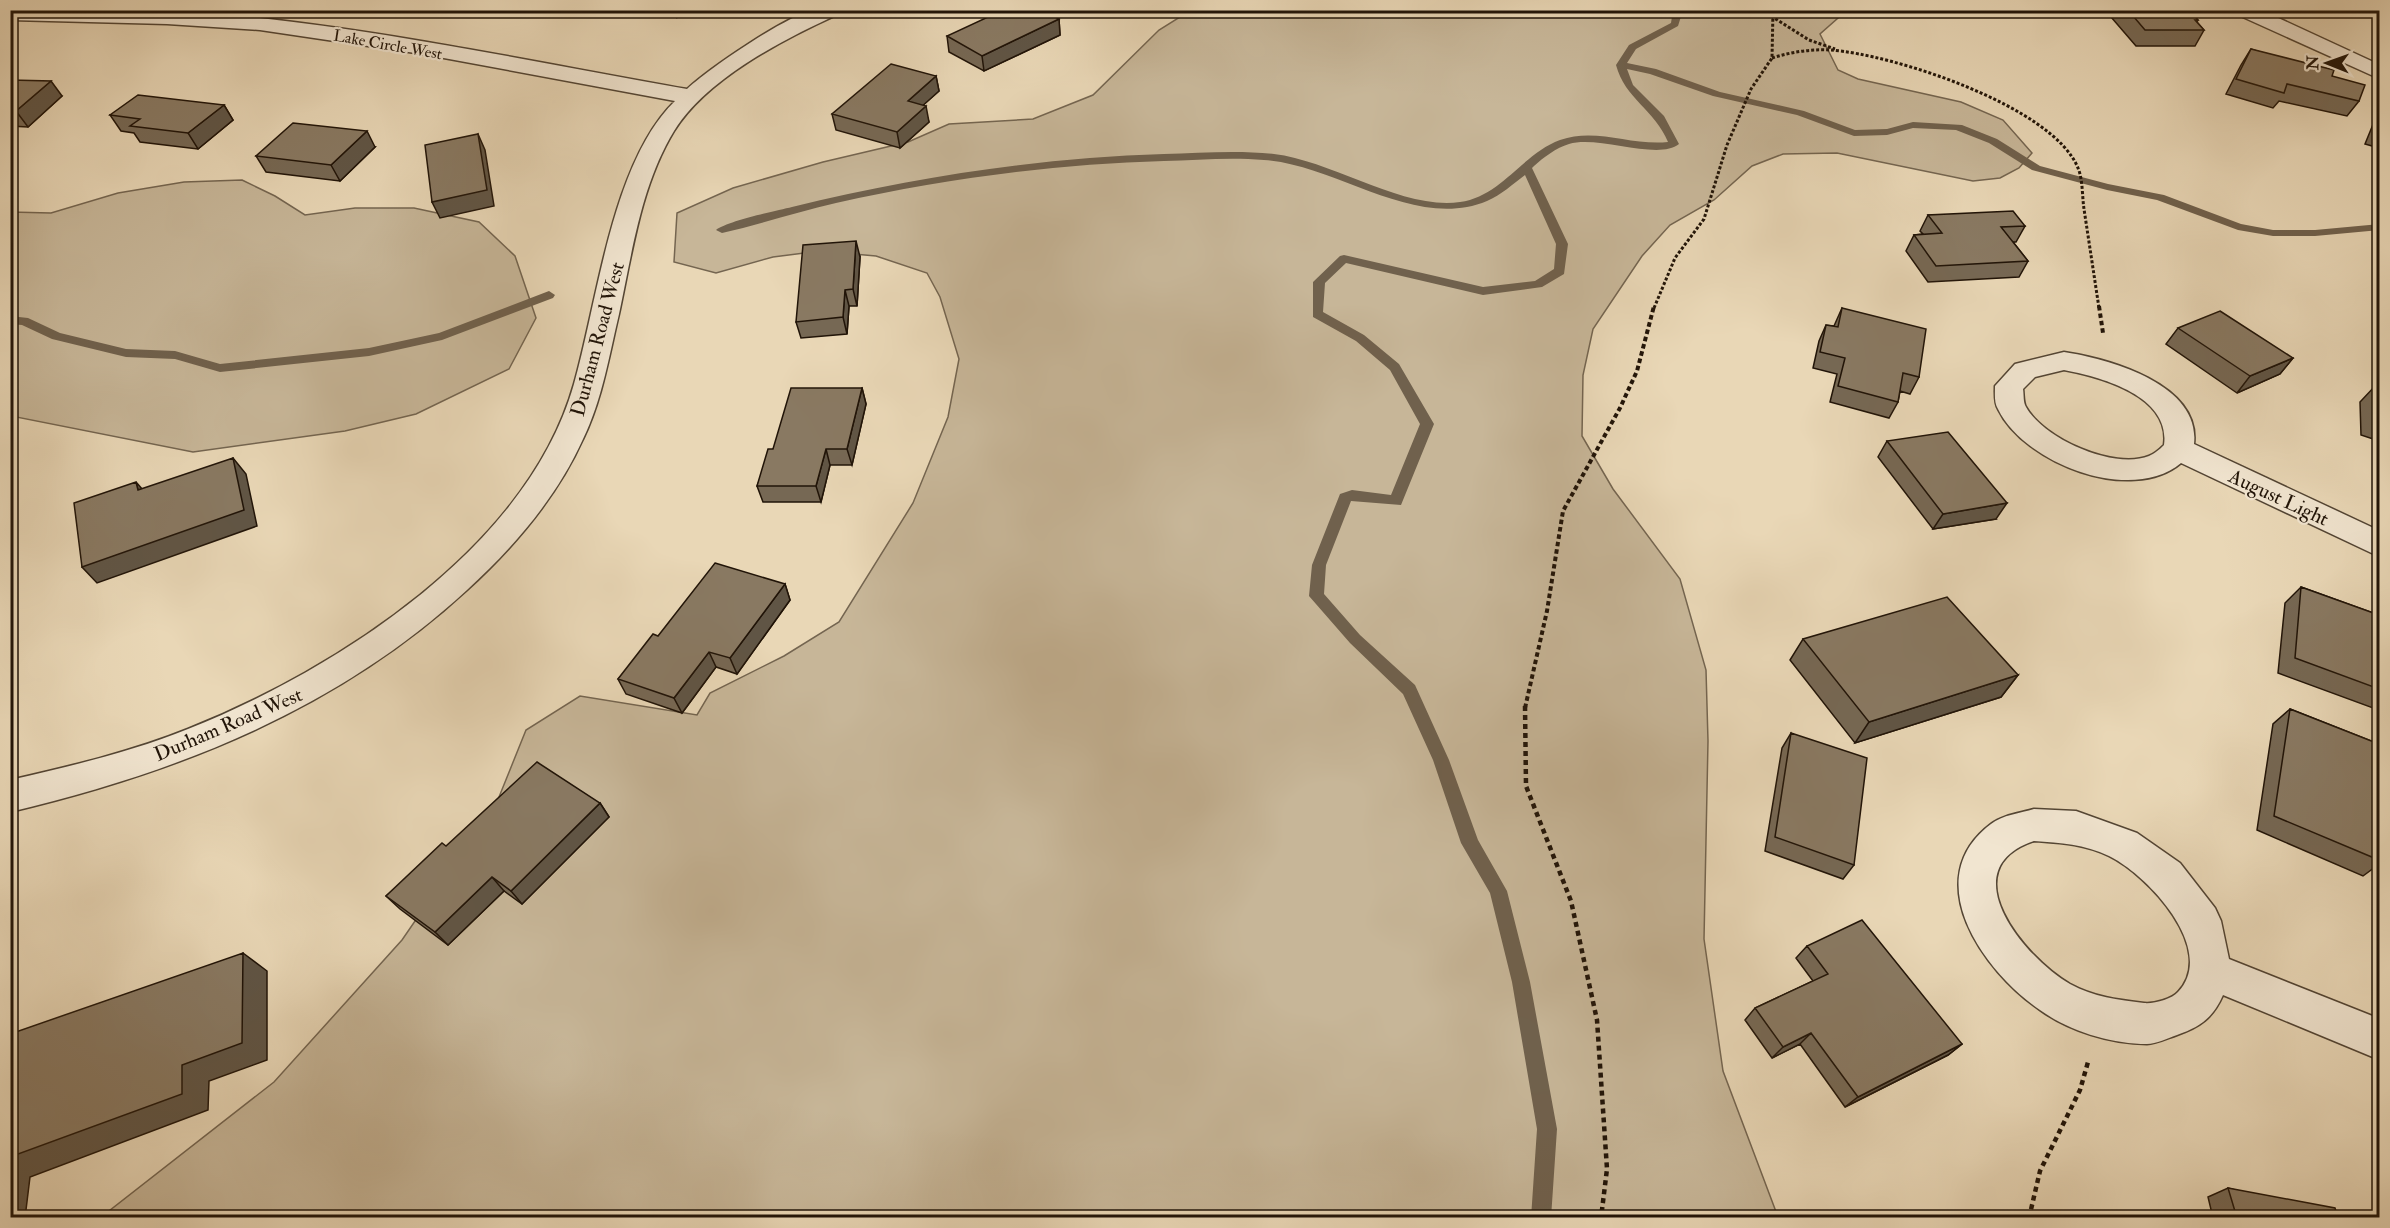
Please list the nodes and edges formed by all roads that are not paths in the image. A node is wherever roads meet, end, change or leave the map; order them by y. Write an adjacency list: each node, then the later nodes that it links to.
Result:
1 (831, 10): 5 (street, Durham Road West)
2 (2243, 10): 4 (street)
3 (10, 14): 5 (street, Lake Circle West)
4 (2379, 73)
5 (691, 97): 8 (street, Durham Road West)
6 (2178, 449): 6 (street); 7 (street, August Light)
7 (2379, 545)
8 (10, 796)
9 (2211, 971): 9 (street); 10 (street)
10 (2379, 1041)

